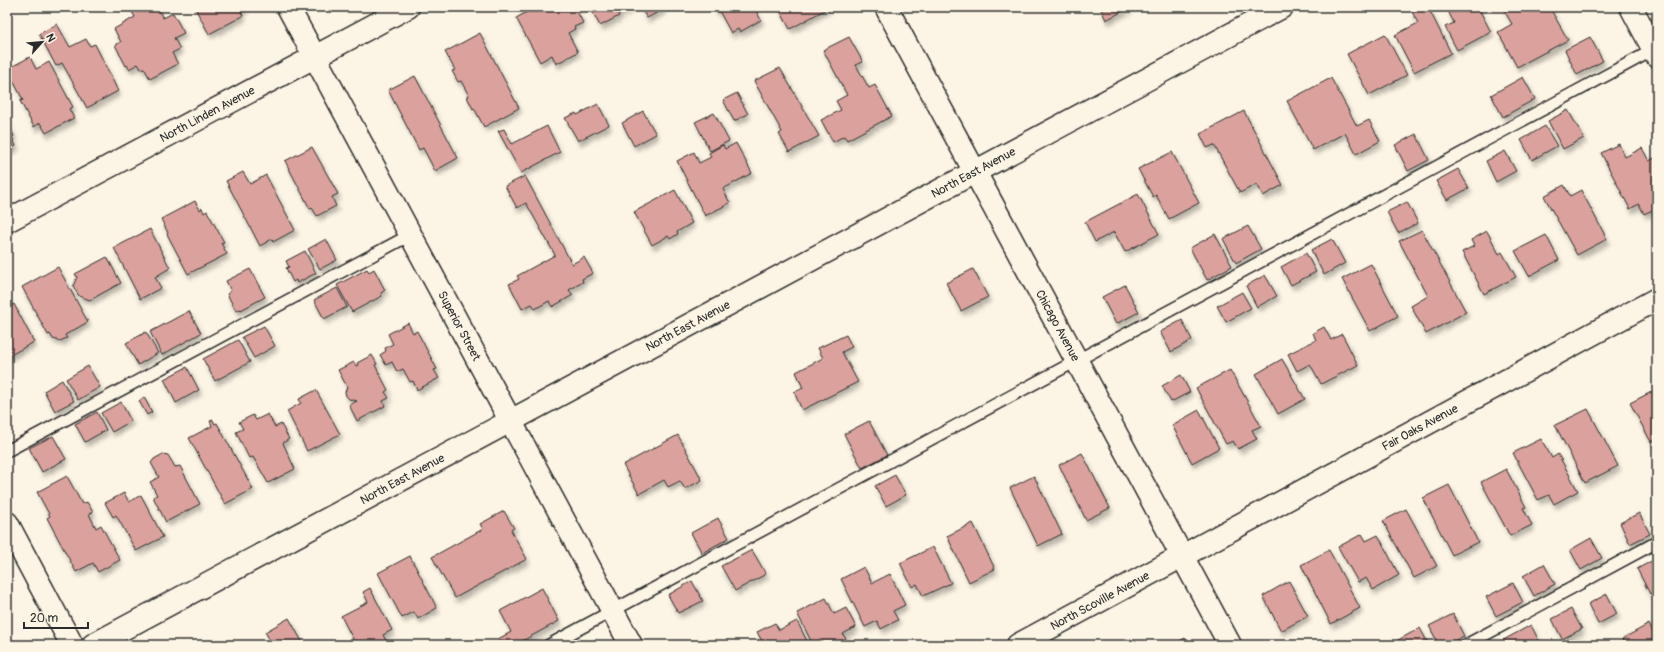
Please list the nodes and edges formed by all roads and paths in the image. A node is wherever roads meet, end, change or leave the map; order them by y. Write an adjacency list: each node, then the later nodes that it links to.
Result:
1 (288, 7): 7 (street, Superior Street)
2 (408, 7): 7 (street, North Linden Avenue)
3 (886, 7): 8 (street, Chicago Avenue)
4 (1282, 7): 8 (street, North East Avenue)
5 (1631, 7): 6 (street)
6 (1656, 51): 12 (lane)
7 (315, 57): 9 (street, North Linden Avenue); 10 (street, Superior Street)
8 (974, 173): 12 (street, Chicago Avenue); 13 (street, North East Avenue)
9 (7, 221)
10 (410, 235): 13 (street, Superior Street); 14 (lane)
11 (1657, 299): 17 (street, Fair Oaks Avenue)
12 (1076, 361): 17 (street, Chicago Avenue); 18 (lane)
13 (510, 420): 18 (street, Superior Street); 20 (street, North East Avenue)
14 (7, 451)
15 (7, 523): 19 (street)
16 (1657, 542): 25 (lane)
17 (1182, 557): 23 (street, North Scoville Avenue); 24 (street, Chicago Avenue)
18 (612, 611): 21 (lane); 22 (street, Superior Street)
19 (72, 645)
20 (93, 645)
21 (549, 645)
22 (631, 645)
23 (1018, 645)
24 (1230, 645)
25 (1466, 645)

